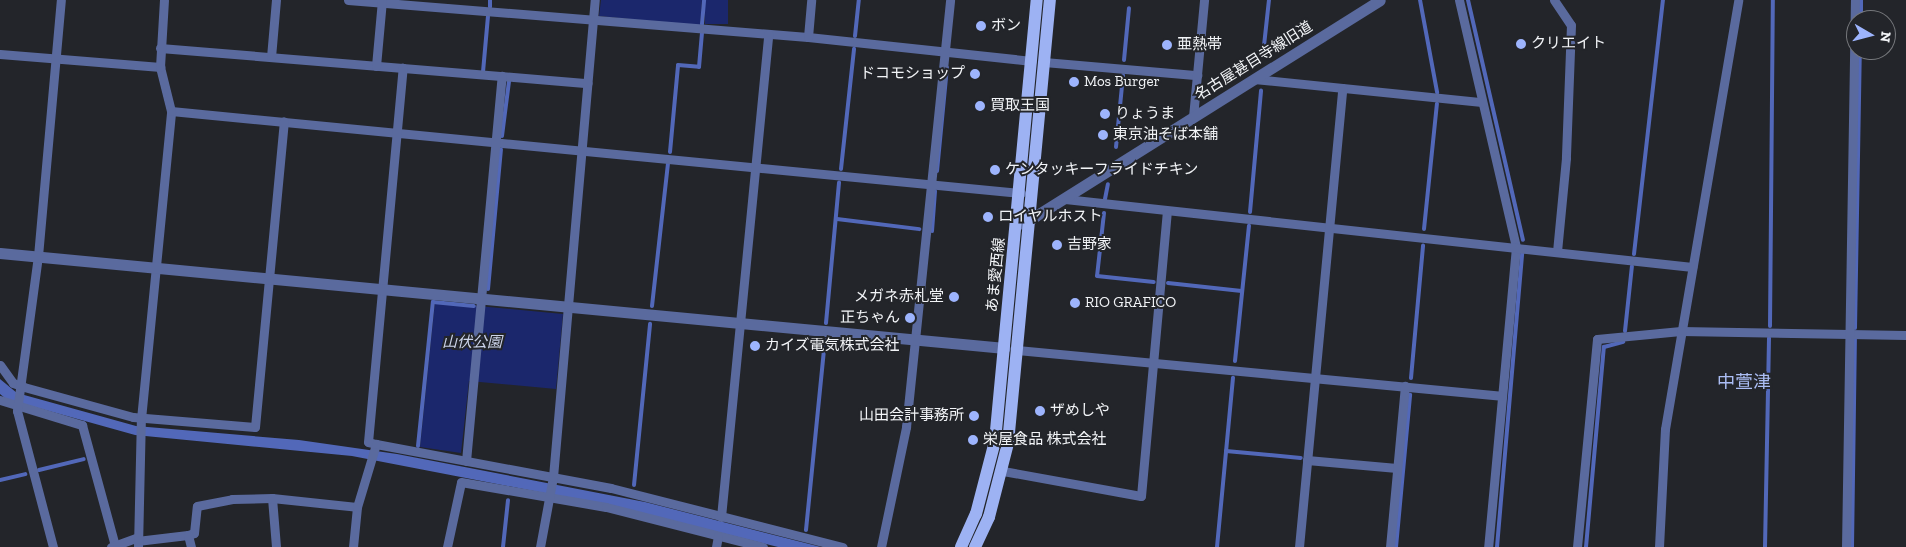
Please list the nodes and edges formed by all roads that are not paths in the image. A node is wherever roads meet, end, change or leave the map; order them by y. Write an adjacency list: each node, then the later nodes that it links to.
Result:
1 (61, 0): 26 (street)
2 (164, 0): 22 (street)
3 (276, 0): 25 (street)
4 (348, 0): 16 (street)
5 (595, 0): 19 (street)
6 (811, 0): 21 (street)
7 (950, 0): 23 (street)
8 (1037, 0): 27 (main road, あま愛西線)
9 (1050, 0): 27 (main road, あま愛西線)
10 (1204, 0): 31 (street)
11 (1380, 0): 17 (street, 名古屋甚目寺線旧道)
12 (1459, 0): 36 (street)
13 (1554, 0): 52 (street)
14 (1738, 0): 56 (street)
15 (1855, 0): 63 (street)
16 (382, 1): 18 (street); 28 (street)
17 (1365, 4): 33 (street, 名古屋甚目寺線旧道)
18 (463, 5): 19 (street)
19 (593, 21): 20 (street); 34 (street)
20 (768, 34): 21 (street); 43 (street)
21 (808, 38): 23 (street)
22 (160, 48): 25 (street); 29 (street)
23 (946, 51): 27 (street); 44 (street)
24 (0, 54): 26 (street)
25 (271, 57): 28 (street)
26 (56, 59): 29 (street); 54 (street)
27 (1038, 62): 31 (street); 45 (main road, あま愛西線); 48 (main road, あま愛西線)
28 (376, 66): 30 (street)
29 (160, 67): 37 (street)
30 (403, 68): 32 (street); 40 (street)
31 (1198, 75): 38 (street)
32 (502, 76): 34 (street); 41 (street)
33 (1254, 79): 35 (street); 38 (street, 名古屋甚目寺線旧道)
34 (588, 83): 42 (street)
35 (1342, 88): 36 (street); 50 (street)
36 (1482, 102): 51 (street)
37 (171, 111): 39 (street); 55 (street)
38 (1193, 117): 46 (street, 名古屋甚目寺線旧道)
39 (284, 122): 40 (street); 57 (street)
40 (397, 133): 41 (street); 58 (street)
41 (496, 142): 42 (street); 59 (street)
42 (583, 150): 43 (street); 60 (street)
43 (754, 166): 44 (street); 61 (street)
44 (932, 183): 45 (street); 65 (street)
45 (1021, 193): 49 (main road, あま愛西線)
46 (1065, 199): 47 (street); 48 (street, 名古屋甚目寺線旧道)
47 (1167, 212): 50 (street); 67 (street)
48 (1029, 220): 49 (street, 名古屋甚目寺線旧道); 66 (main road, あま愛西線)
49 (1017, 228): 66 (main road, あま愛西線)
50 (1329, 228): 51 (street); 69 (street)
51 (1516, 246): 52 (street); 72 (street)
52 (1557, 251): 56 (street)
53 (0, 253): 54 (street)
54 (38, 256): 55 (street); 71 (street)
55 (154, 267): 57 (street); 75 (street)
56 (1692, 267): 62 (street)
57 (269, 278): 58 (street); 75 (street)
58 (382, 288): 59 (street); 76 (street)
59 (481, 298): 60 (street); 78 (street)
60 (567, 306): 61 (street); 81 (street)
61 (738, 322): 65 (street); 85 (street)
62 (1681, 331): 63 (street); 105 (street); 106 (street)
63 (1849, 334): 64 (street); 107 (street)
64 (1906, 335)
65 (916, 340): 66 (street); 99 (street)
66 (1011, 349): 67 (street); 80 (main road, あま愛西線); 100 (main road, あま愛西線)
67 (1154, 363): 69 (street); 80 (street)
68 (0, 365): 71 (street)
69 (1315, 378): 70 (street); 77 (street)
70 (1405, 386): 72 (street); 79 (street)
71 (23, 389): 74 (street); 75 (street)
72 (1502, 396): 104 (street)
73 (0, 400): 74 (street)
74 (18, 406): 89 (street); 90 (street)
75 (141, 421): 88 (street)
76 (376, 446): 78 (street); 84 (street)
77 (1307, 460): 79 (street); 102 (street)
78 (466, 461): 81 (street)
79 (1397, 468): 103 (street)
80 (1003, 471): 101 (main road, あま愛西線)
81 (552, 479): 82 (street); 85 (street)
82 (550, 496): 87 (street); 94 (street); 95 (street)
83 (272, 498): 84 (street); 86 (street); 92 (street)
84 (357, 507): 93 (street)
85 (721, 516): 98 (street)
86 (188, 534): 88 (street); 91 (street)
87 (718, 536): 96 (street); 97 (street)
88 (137, 542): 89 (street)
89 (113, 546)
90 (53, 547)
91 (191, 547)
92 (276, 547)
93 (353, 547)
94 (447, 547)
95 (540, 547)
96 (716, 547)
97 (763, 547)
98 (843, 547)
99 (881, 547)
100 (961, 547)
101 (975, 547)
102 (1299, 547)
103 (1390, 547)
104 (1488, 547)
105 (1577, 547)
106 (1659, 547)
107 (1846, 547)

